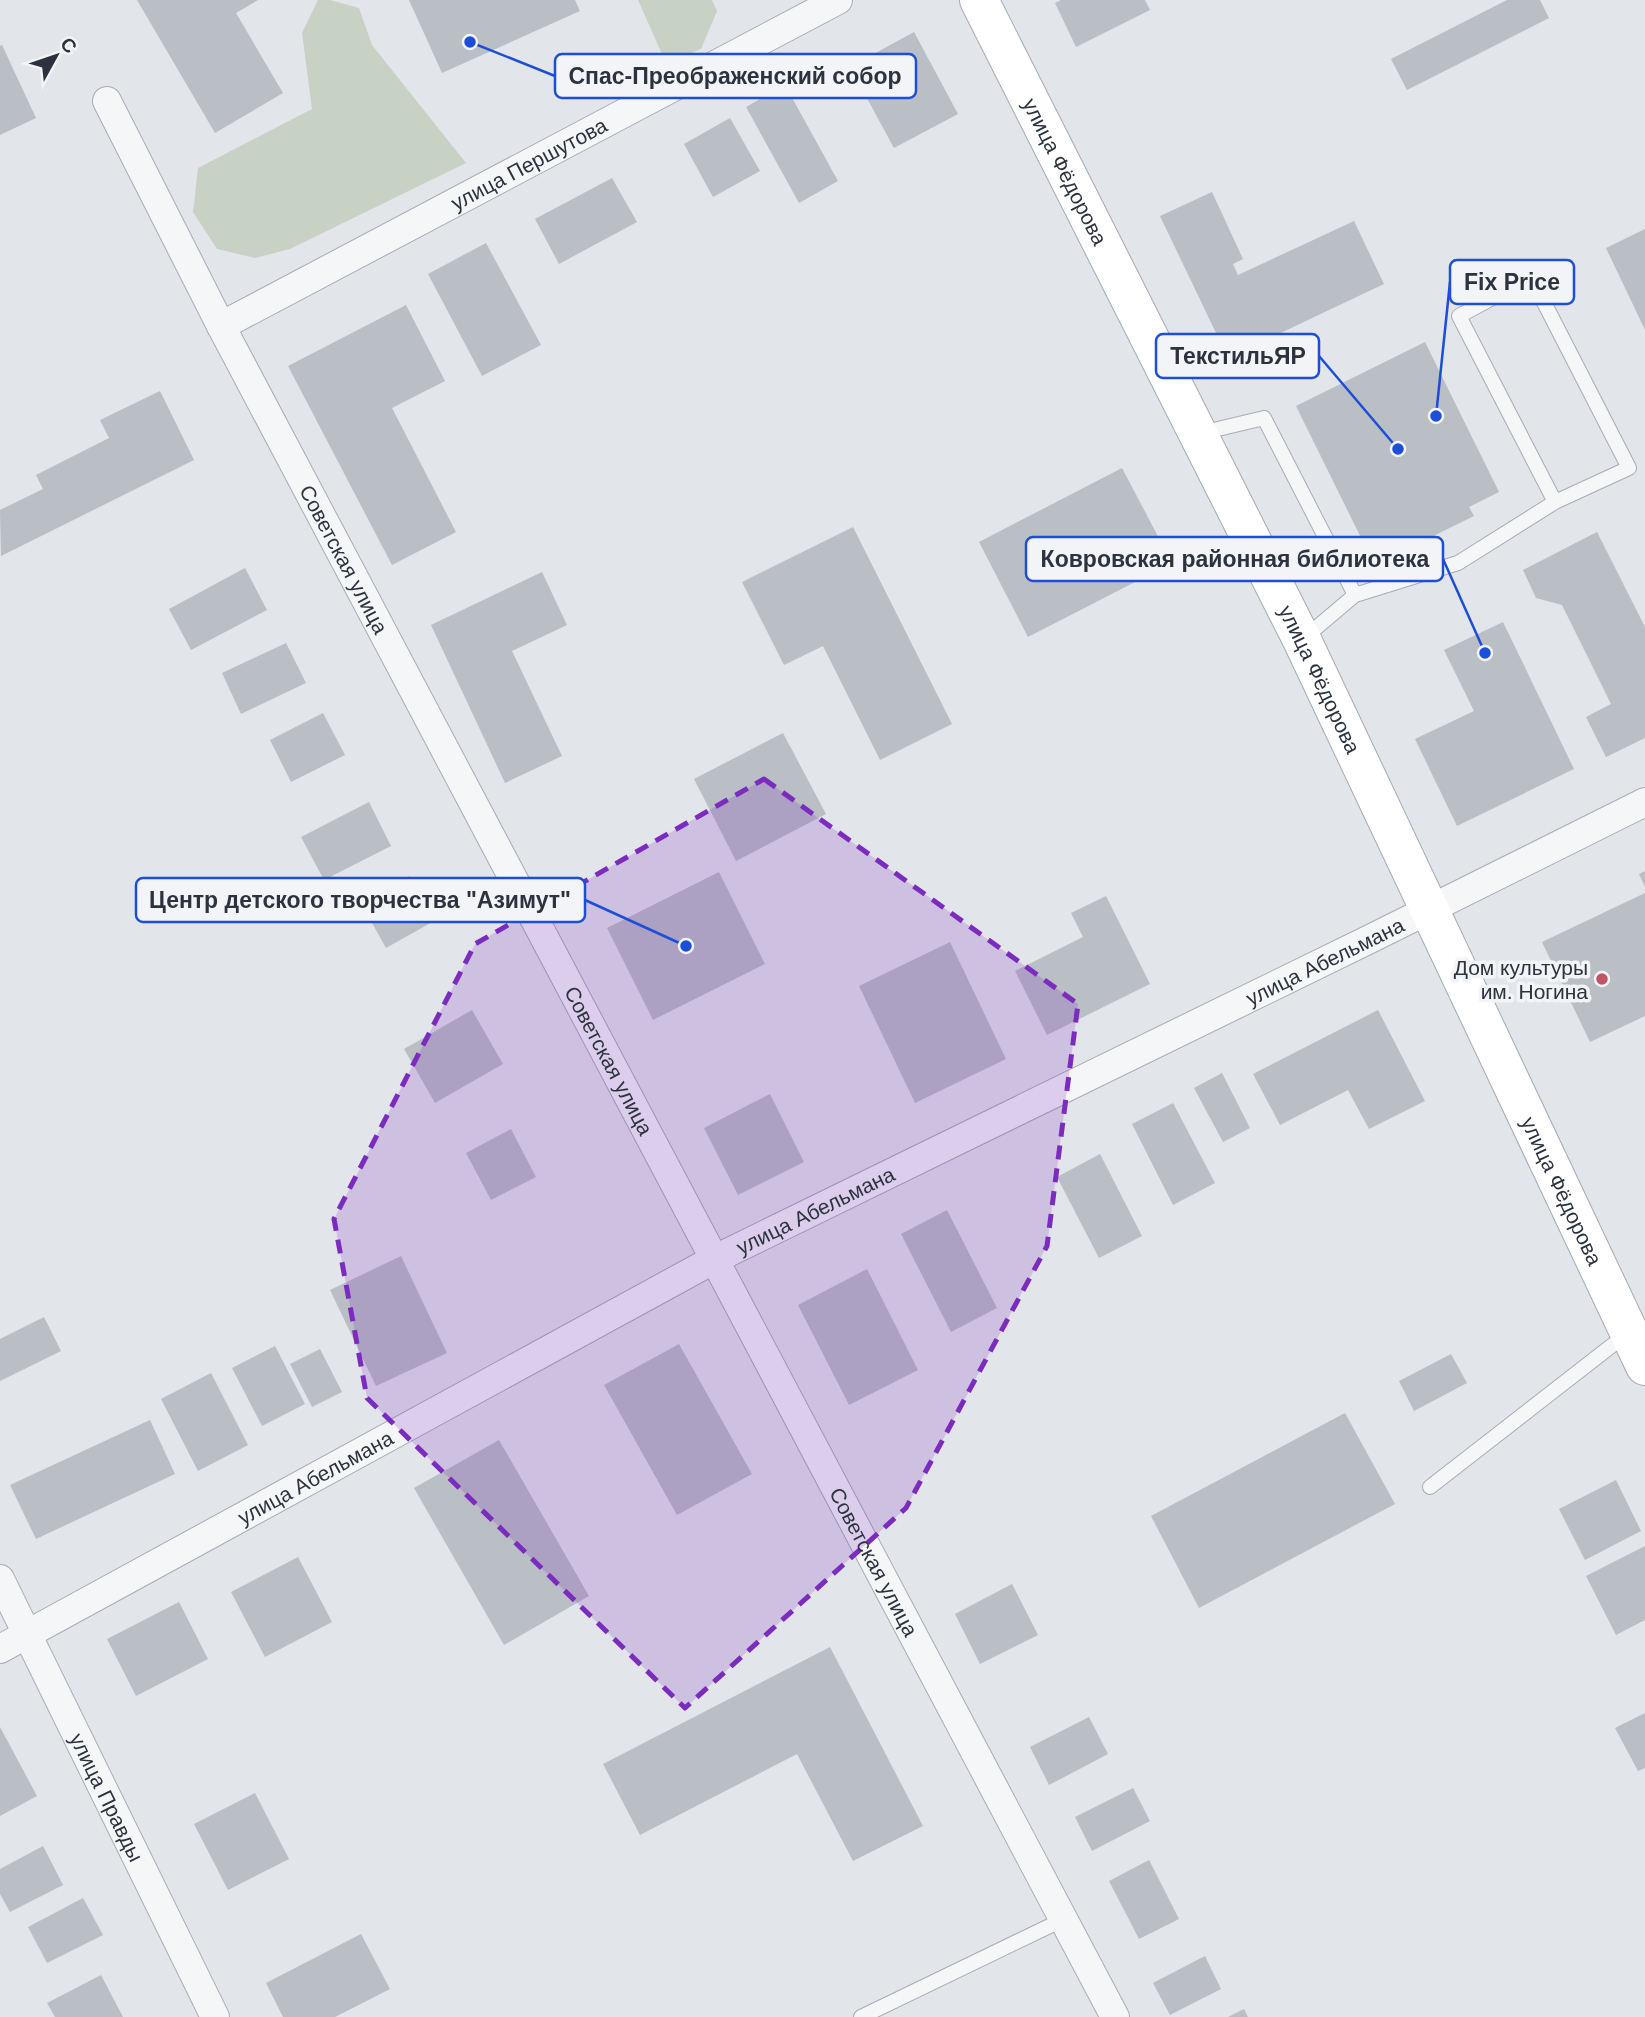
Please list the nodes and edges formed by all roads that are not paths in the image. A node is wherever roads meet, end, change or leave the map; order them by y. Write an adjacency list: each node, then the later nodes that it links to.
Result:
1 (838, 0): 4 (street, улица Першутова)
2 (979, 0): 5 (main road, улица Фёдорова)
3 (107, 101): 4 (street, Советская улица)
4 (220, 326): 11 (street, Советская улица)
5 (1196, 434): 7 (lane); 8 (main road, улица Фёдорова)
6 (1555, 502): 6 (lane); 7 (lane)
7 (1355, 595): 8 (lane)
8 (1302, 640): 10 (main road, улица Фёдорова)
9 (1645, 802): 10 (street, улица Абельмана)
10 (1430, 909): 11 (street, улица Абельмана); 12 (main road, улица Фёдорова)
11 (713, 1259): 15 (street, улица Абельмана); 17 (street, Советская улица)
12 (1637, 1349): 13 (lane)
13 (1430, 1487)
14 (0, 1579): 15 (street, улица Правды)
15 (29, 1634): 16 (street, улица Абельмана); 18 (street, улица Правды)
16 (0, 1649)
17 (1063, 1919): 19 (lane); 20 (street, Советская улица)
18 (215, 2017)
19 (861, 2017)
20 (1115, 2017)

